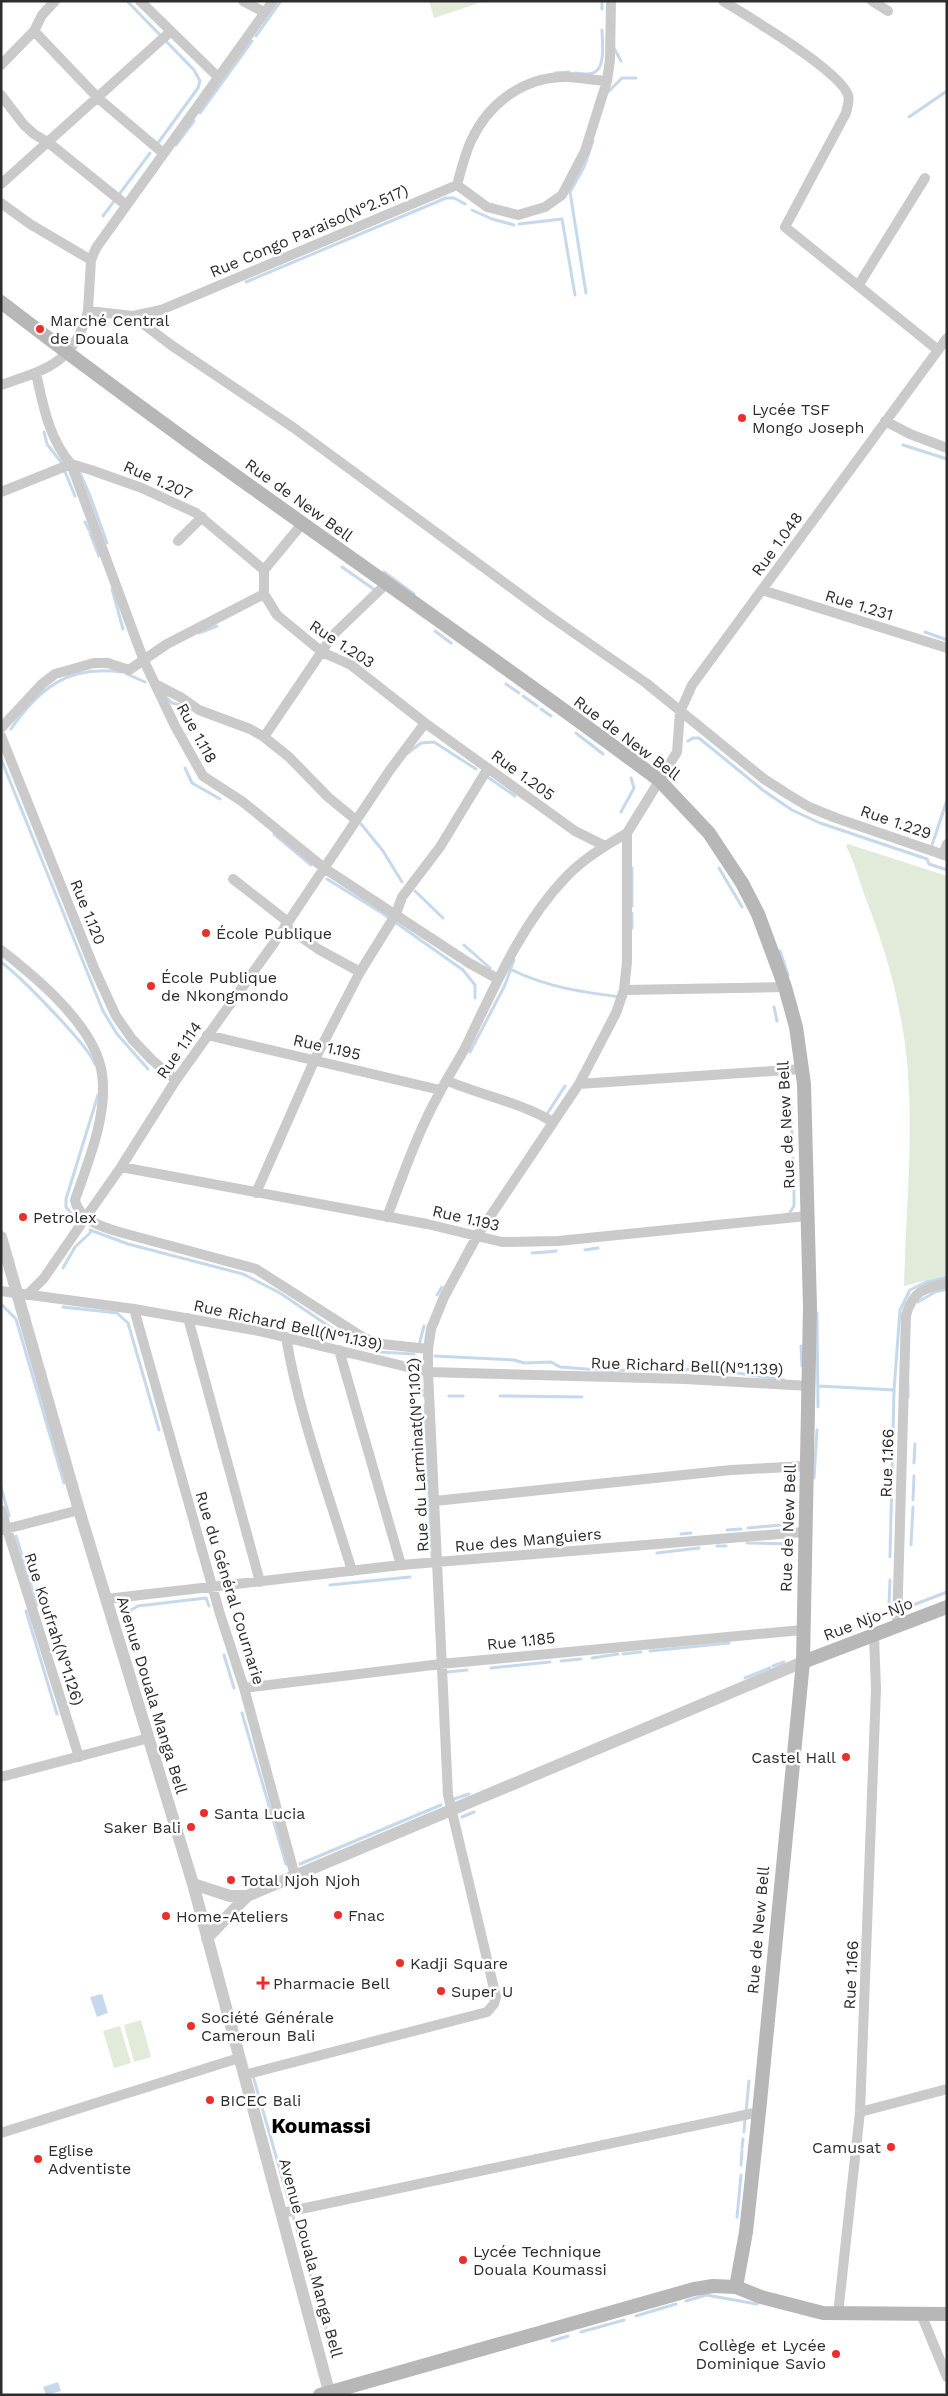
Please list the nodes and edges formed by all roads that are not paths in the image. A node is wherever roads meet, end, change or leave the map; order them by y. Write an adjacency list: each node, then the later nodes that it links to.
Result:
1 (55, 1): 10 (street)
2 (140, 1): 11 (street)
3 (243, 1): 9 (street)
4 (273, 1): 9 (street)
5 (611, 1): 14 (street)
6 (723, 1): 25 (street)
7 (872, 1): 8 (street)
8 (888, 11)
9 (264, 12): 13 (street)
10 (34, 31): 12 (street); 16 (street)
11 (170, 32): 13 (street); 16 (street)
12 (1, 66)
13 (217, 76): 18 (street)
14 (606, 81): 21 (street); 21 (street)
15 (1, 95): 17 (street)
16 (99, 99): 17 (street); 18 (street)
17 (50, 143): 20 (street); 23 (street)
18 (163, 153): 23 (street)
19 (925, 178): 25 (street)
20 (1, 184)
21 (457, 185): 28 (street, Rue Congo Paraiso(N°2.517))
22 (1, 203): 24 (street)
23 (126, 205): 24 (street)
24 (91, 260): 27 (street)
25 (858, 286): 30 (street)
26 (1, 302): 31 (main road, Rue de New Bell)
27 (88, 311): 28 (street, Rue Congo Paraiso(N°2.517)); 31 (street)
28 (133, 316): 49 (street, Rue 1.229)
29 (947, 338): 30 (street, Rue 1.048)
30 (938, 350): 34 (street, Rue 1.048)
31 (68, 354): 32 (street); 39 (main road, Rue de New Bell)
32 (36, 373): 33 (street); 36 (street, Rue 1.118)
33 (1, 385)
34 (885, 421): 35 (street); 43 (street, Rue 1.048)
35 (947, 448)
36 (71, 464): 37 (street); 38 (street, Rue 1.207); 47 (street, Rue 1.118)
37 (1, 492)
38 (202, 517): 40 (street); 41 (street, Rue 1.207)
39 (302, 524): 41 (street); 42 (main road, Rue de New Bell)
40 (178, 541)
41 (264, 570): 44 (street)
42 (386, 584): 46 (street); 55 (main road, Rue de New Bell)
43 (762, 590): 45 (street, Rue 1.231); 49 (street, Rue 1.048)
44 (264, 594): 46 (street, Rue 1.203); 47 (street)
45 (947, 648)
46 (322, 652): 50 (street, Rue 1.203); 52 (street)
47 (144, 661): 48 (street, Rue 1.118); 51 (street)
48 (155, 684): 52 (street); 60 (street, Rue 1.118)
49 (680, 712): 55 (street, Rue 1.048); 59 (street, Rue 1.229)
50 (425, 723): 54 (street, Rue 1.205); 56 (street, Rue 1.114)
51 (1, 728)
52 (264, 737): 56 (street)
53 (2, 742): 72 (street, Rue 1.120)
54 (488, 768): 58 (street, Rue 1.205); 62 (street)
55 (659, 780): 57 (street); 67 (main road, Rue de New Bell)
56 (356, 820): 60 (street, Rue 1.114)
57 (626, 833): 58 (street); 68 (street, Rue du Larminat(N°1.102))
58 (606, 846): 66 (street)
59 (946, 851)
60 (324, 868): 62 (street, Rue 1.118); 63 (street, Rue 1.114)
61 (234, 879): 63 (street)
62 (396, 914): 65 (street); 66 (street, Rue 1.118)
63 (287, 924): 65 (street); 69 (street, Rue 1.114)
64 (1, 950): 80 (street)
65 (360, 972): 70 (street)
66 (498, 978): 73 (street)
67 (785, 987): 68 (street); 71 (main road, Rue de New Bell)
68 (624, 990): 74 (street, Rue du Larminat(N°1.102))
69 (207, 1035): 70 (street, Rue 1.195); 72 (street, Rue 1.114)
70 (314, 1059): 75 (street, Rue 1.195); 78 (street)
71 (803, 1068): 74 (street); 79 (main road, Rue de New Bell)
72 (176, 1080): 77 (street, Rue 1.114)
73 (448, 1081): 75 (street); 76 (street)
74 (579, 1084): 76 (street, Rue du Larminat(N°1.102))
75 (440, 1090): 81 (street)
76 (553, 1122): 82 (street, Rue du Larminat(N°1.102))
77 (122, 1167): 78 (street, Rue 1.193); 80 (street, Rue 1.114)
78 (256, 1193): 81 (street, Rue 1.193)
79 (807, 1216): 82 (street, Rue 1.193); 93 (main road, Rue de New Bell)
80 (86, 1217): 86 (street, Rue 1.114); 90 (street)
81 (387, 1217): 82 (street, Rue 1.193)
82 (477, 1236): 90 (street, Rue du Larminat(N°1.102))
83 (1, 1237): 86 (street, Avenue Douala Manga Bell)
84 (947, 1283): 107 (street, Rue 1.166)
85 (1, 1291): 86 (street, Rue Richard Bell(N°1.139))
86 (23, 1294): 87 (street, Rue Richard Bell(N°1.139)); 97 (street, Avenue Douala Manga Bell)
87 (134, 1309): 88 (street, Rue Richard Bell(N°1.139)); 104 (street, Rue du Général Cournarie)
88 (188, 1318): 89 (street, Rue Richard Bell(N°1.139)); 103 (street)
89 (286, 1337): 91 (street, Rue Richard Bell(N°1.139)); 102 (street)
90 (428, 1349): 92 (street, Rue du Larminat(N°1.102))
91 (339, 1350): 92 (street, Rue Richard Bell(N°1.139)); 101 (street)
92 (428, 1372): 93 (street, Rue Richard Bell(N°1.139)); 95 (street, Rue du Larminat(N°1.102))
93 (809, 1386): 94 (main road, Rue de New Bell)
94 (807, 1466): 95 (street); 99 (main road, Rue de New Bell)
95 (435, 1500): 100 (street, Rue du Larminat(N°1.102))
96 (1, 1510): 98 (street, Rue Koufrah(N°1.126))
97 (79, 1510): 98 (street); 105 (street, Avenue Douala Manga Bell)
98 (4, 1530): 114 (street, Rue Koufrah(N°1.126))
99 (804, 1532): 100 (street, Rue des Manguiers); 108 (main road, Rue de New Bell)
100 (438, 1562): 101 (street, Rue des Manguiers); 111 (street, Rue du Larminat(N°1.102))
101 (401, 1564): 102 (street, Rue des Manguiers)
102 (352, 1571): 103 (street, Rue des Manguiers)
103 (260, 1582): 104 (street, Rue des Manguiers)
104 (213, 1588): 105 (street, Rue des Manguiers); 112 (street, Rue du Général Cournarie)
105 (106, 1598): 113 (street, Avenue Douala Manga Bell)
106 (947, 1608): 107 (main road, Rue Njo-Njo)
107 (897, 1626): 109 (main road, Rue Njo-Njo)
108 (802, 1630): 110 (main road, Rue de New Bell); 111 (street, Rue 1.185)
109 (874, 1636): 110 (main road, Rue Njo-Njo); 125 (street, Rue 1.166)
110 (803, 1662): 116 (street); 124 (main road, Rue de New Bell)
111 (442, 1664): 112 (street, Rue 1.185); 116 (street, Rue du Larminat(N°1.102))
112 (244, 1688): 117 (street, Rue du Général Cournarie)
113 (149, 1738): 114 (street); 118 (street, Avenue Douala Manga Bell)
114 (79, 1757): 115 (street)
115 (1, 1777)
116 (450, 1811): 117 (street); 122 (street, Rue du Larminat(N°1.102))
117 (295, 1876): 119 (street)
118 (193, 1884): 119 (street); 120 (street, Avenue Douala Manga Bell)
119 (247, 1896): 120 (street)
120 (207, 1938): 121 (street, Avenue Douala Manga Bell)
121 (239, 2058): 122 (street, Avenue Douala Manga Bell); 126 (street)
122 (244, 2075): 127 (street, Avenue Douala Manga Bell)
123 (947, 2089): 125 (street)
124 (759, 2112): 127 (street); 128 (main road, Rue de New Bell)
125 (860, 2112): 129 (street, Rue 1.166)
126 (1, 2133)
127 (282, 2213): 133 (street, Avenue Douala Manga Bell)
128 (736, 2287): 129 (main road); 133 (main road)
129 (838, 2314): 130 (main road)
130 (920, 2314): 131 (main road); 132 (street)
131 (947, 2314)
132 (947, 2377)
133 (327, 2394)

